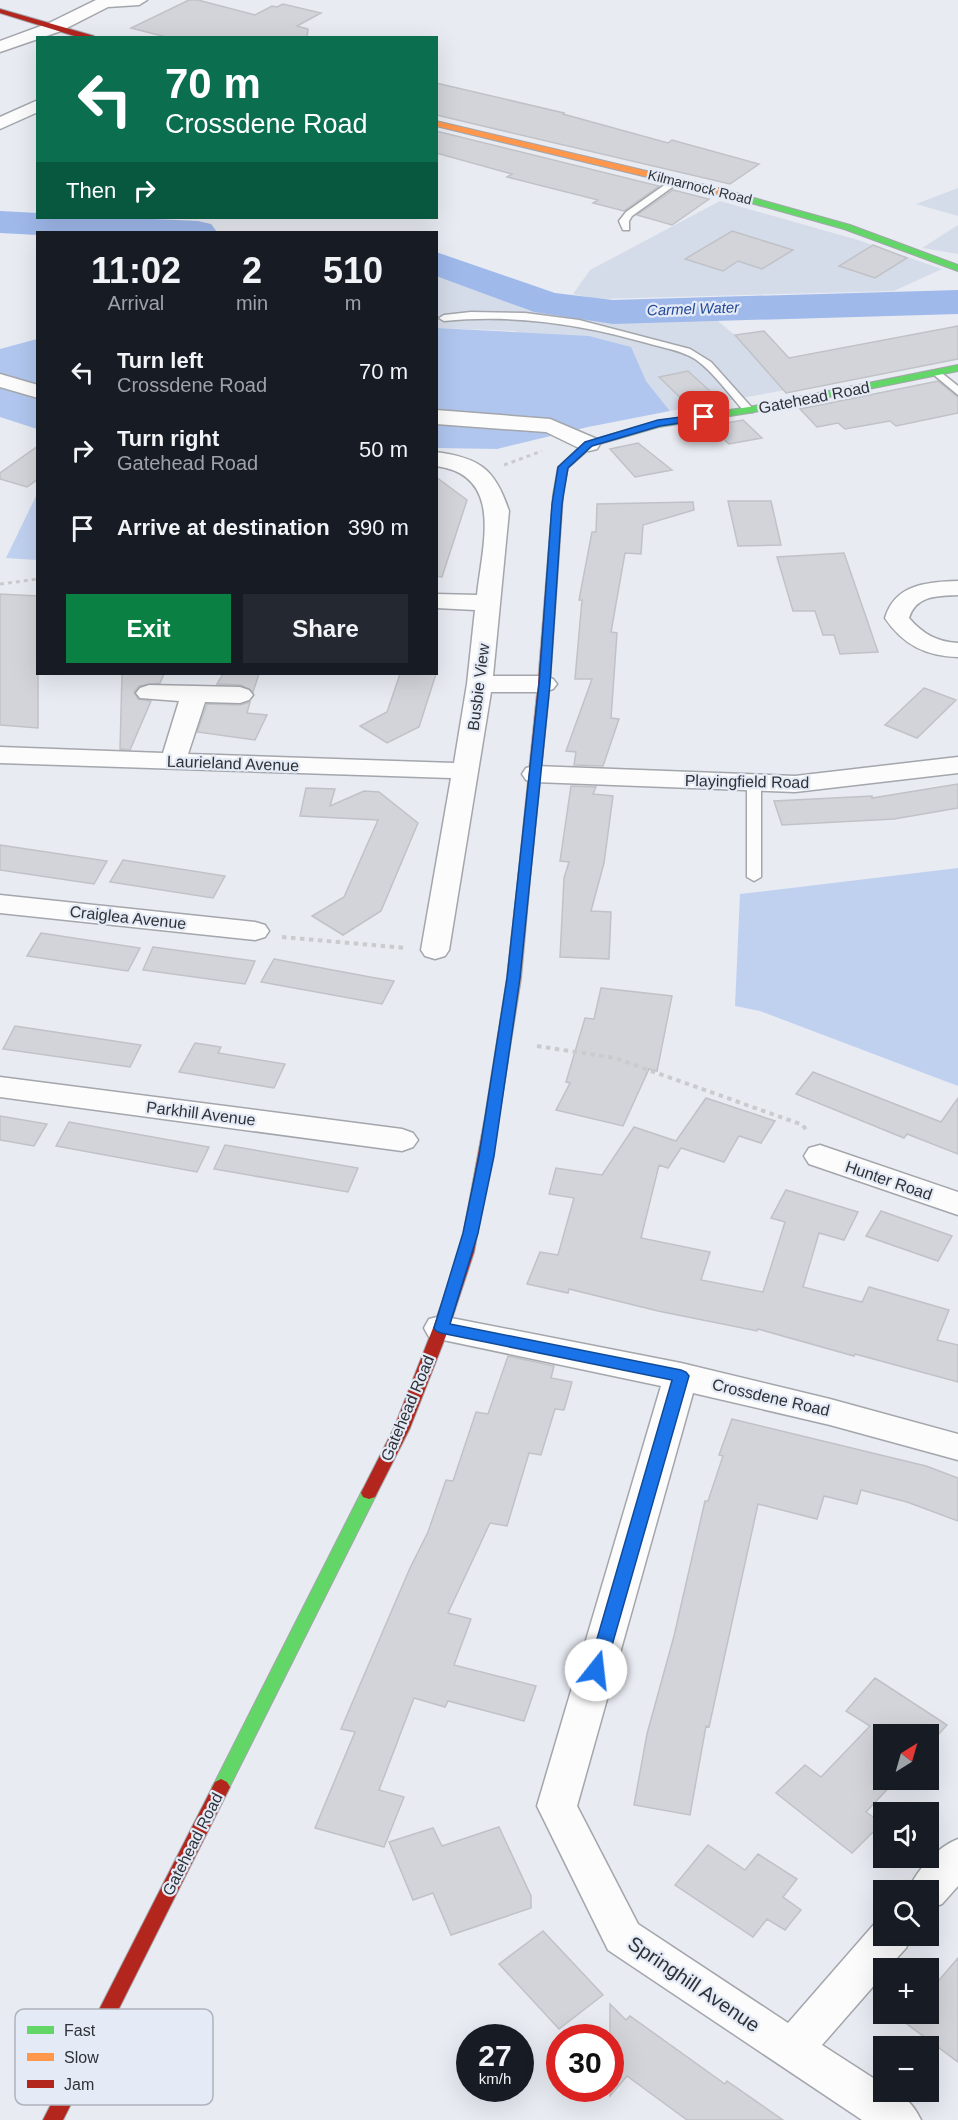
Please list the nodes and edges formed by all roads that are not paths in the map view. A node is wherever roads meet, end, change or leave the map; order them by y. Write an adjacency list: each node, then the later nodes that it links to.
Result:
1 (139, 0): 3 (street)
2 (0, 11): 3 (main road)
3 (55, 27): 4 (main road); 5 (street)
4 (85, 36)
5 (0, 46)
6 (36, 106): 8 (street)
7 (438, 123): 9 (main road, Kilmarnock Road)
8 (0, 124)
9 (676, 180): 10 (lane); 11 (main road, Kilmarnock Road)
10 (626, 228)
11 (958, 268)
12 (444, 318): 18 (lane)
13 (958, 368): 14 (main road, Gatehead Road)
14 (938, 373): 17 (lane); 18 (main road, Gatehead Road)
15 (0, 381): 16 (street)
16 (36, 391)
17 (958, 392)
18 (748, 410): 20 (main road, Gatehead Road)
19 (438, 417): 20 (street)
20 (582, 441): 27 (main road, Gatehead Road)
21 (438, 459): 24 (street, Busbie View)
22 (958, 588): 25 (street)
23 (438, 601): 24 (street)
24 (488, 603): 26 (street, Busbie View)
25 (958, 650)
26 (480, 684): 27 (street); 34 (street, Busbie View)
27 (544, 684): 35 (main road, Gatehead Road)
28 (149, 693): 29 (street)
29 (194, 695): 30 (street); 32 (street)
30 (240, 695)
31 (0, 755): 32 (street, Laurieland Avenue)
32 (172, 761): 34 (street, Laurieland Avenue)
33 (958, 765): 36 (street, Playingfield Road)
34 (466, 771): 40 (street, Busbie View)
35 (535, 774): 36 (street, Playingfield Road); 45 (main road, Gatehead Road)
36 (754, 784): 37 (lane)
37 (754, 877)
38 (0, 904): 39 (street, Craiglea Avenue)
39 (255, 931)
40 (435, 950)
41 (0, 1087): 42 (street, Parkhill Avenue)
42 (402, 1140)
43 (820, 1156): 44 (street, Hunter Road)
44 (958, 1204)
45 (441, 1328): 46 (street, Crossdene Road); 51 (main road, Gatehead Road)
46 (681, 1376): 47 (street, Crossdene Road); 52 (street, Springhill Avenue)
47 (958, 1447)
48 (958, 1857): 49 (street)
49 (938, 1880)
50 (881, 1946): 52 (street)
51 (109, 2009)
52 (791, 2050): 55 (street, Springhill Avenue)
53 (61, 2105): 54 (main road, Gatehead Road)
54 (53, 2120)
55 (899, 2120)

